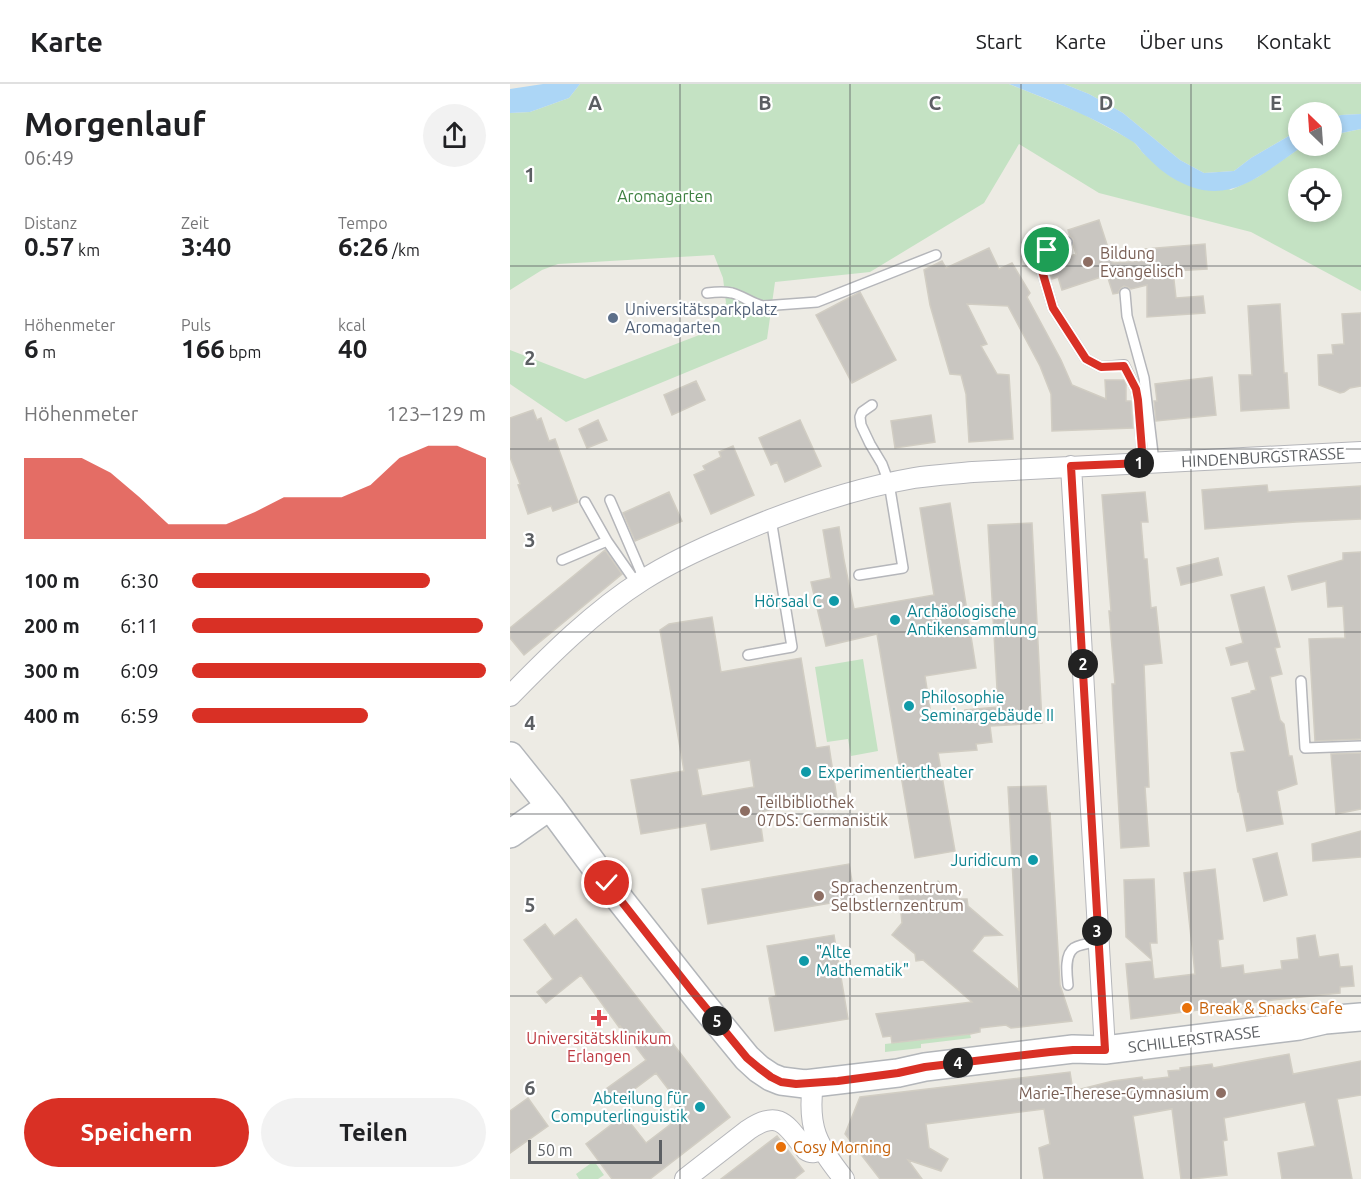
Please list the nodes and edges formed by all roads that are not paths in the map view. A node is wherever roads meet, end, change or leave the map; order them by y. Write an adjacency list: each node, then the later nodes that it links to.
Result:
1 (1067, 242): 7 (lane)
2 (936, 255): 3 (lane)
3 (707, 293)
4 (1125, 293): 7 (lane)
5 (872, 405): 9 (lane)
6 (1361, 452): 7 (street, HINDENBURGSTRASSE)
7 (1148, 462): 8 (street, HINDENBURGSTRASSE)
8 (1071, 466): 9 (street, HINDENBURGSTRASSE); 24 (street)
9 (889, 483): 12 (street, HINDENBURGSTRASSE); 15 (lane)
10 (610, 500): 16 (lane)
11 (585, 502): 13 (lane)
12 (771, 519): 16 (street, HINDENBURGSTRASSE); 17 (lane)
13 (608, 541): 14 (lane); 16 (lane)
14 (562, 560)
15 (859, 575)
16 (641, 582): 19 (street, HINDENBURGSTRASSE)
17 (748, 655)
18 (1301, 681): 20 (lane)
19 (510, 696)
20 (1361, 746)
21 (511, 759): 22 (street, SCHILLERSTRASSE)
22 (550, 806): 23 (street); 28 (street, SCHILLERSTRASSE)
23 (510, 834)
24 (1098, 942): 25 (lane); 27 (street)
25 (1068, 986)
26 (1361, 1017): 27 (street, SCHILLERSTRASSE)
27 (1105, 1050): 28 (street, SCHILLERSTRASSE)
28 (813, 1083): 29 (street)
29 (822, 1149): 30 (street); 31 (street)
30 (685, 1179)
31 (844, 1179)

